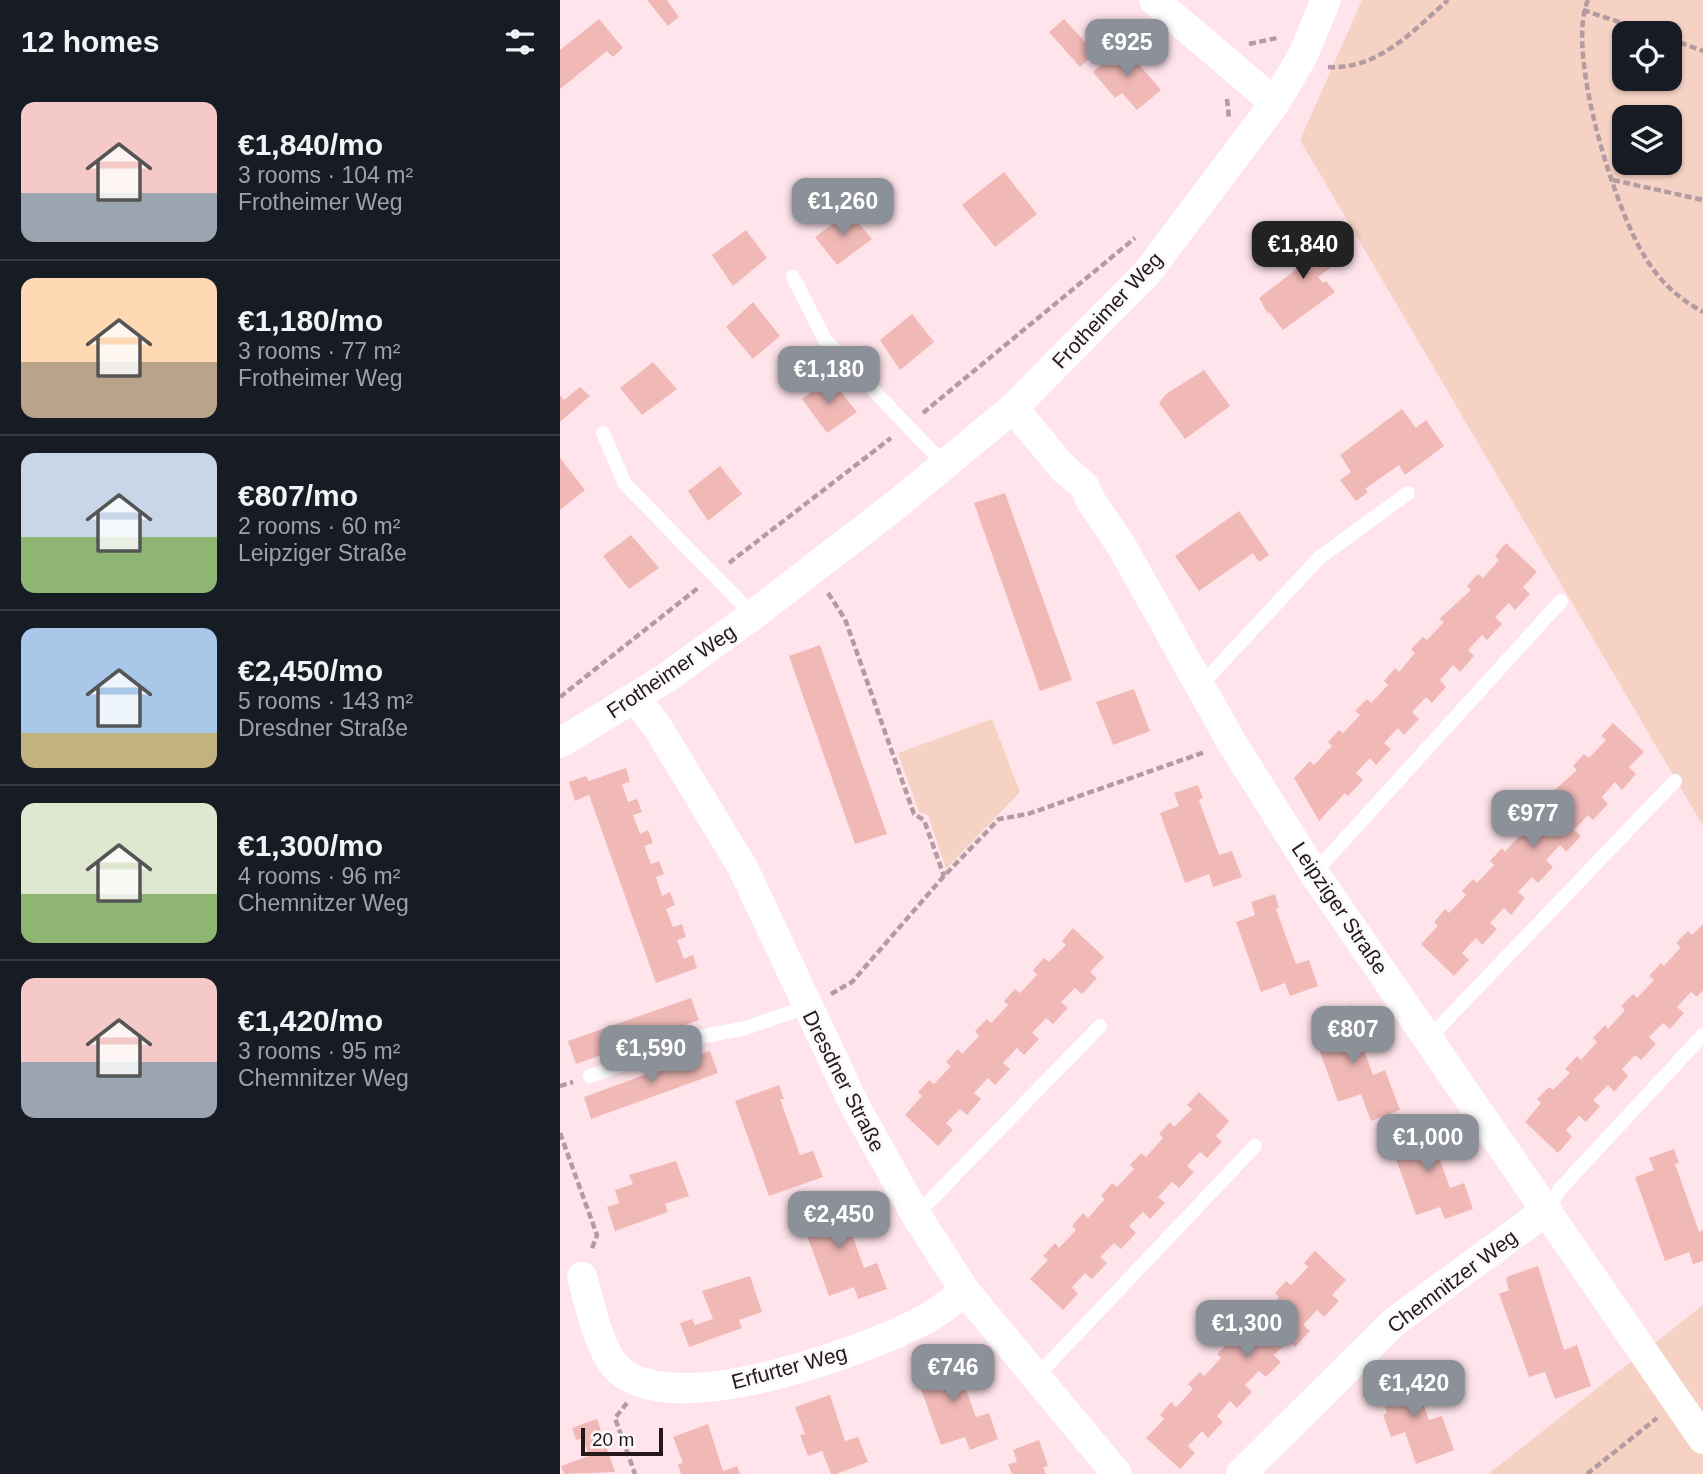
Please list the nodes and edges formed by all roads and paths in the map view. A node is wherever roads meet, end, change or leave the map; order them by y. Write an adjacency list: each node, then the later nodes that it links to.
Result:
1 (1154, 0): 11 (street)
2 (1326, 0): 10 (street, Frotheimer Weg)
3 (1448, 0): 10 (path)
4 (1588, 0): 5 (path)
5 (1583, 10): 6 (path); 14 (path)
6 (1616, 21)
7 (1281, 31): 11 (path)
8 (1682, 43): 9 (path)
9 (1703, 51)
10 (1303, 55): 12 (street, Frotheimer Weg)
11 (1224, 60): 12 (street); 13 (path)
12 (1275, 103): 19 (street, Frotheimer Weg)
13 (1229, 122)
14 (1613, 180): 15 (path); 18 (path)
15 (1703, 200)
16 (1143, 231): 20 (path)
17 (793, 277): 20 (lane)
18 (1703, 312)
19 (1013, 408): 22 (street, Frotheimer Weg); 28 (street, Leipziger Straße)
20 (907, 425): 22 (lane); 25 (path)
21 (603, 433): 25 (lane)
22 (945, 465): 24 (street, Frotheimer Weg)
23 (1408, 493): 28 (lane)
24 (812, 569): 27 (street, Frotheimer Weg); 35 (path)
25 (714, 575): 27 (lane); 29 (path)
26 (1562, 601): 34 (lane)
27 (753, 615): 30 (street, Frotheimer Weg)
28 (1200, 686): 32 (street, Leipziger Straße)
29 (560, 697)
30 (635, 698): 31 (street, Frotheimer Weg); 36 (street, Dresdner Straße)
31 (560, 743)
32 (1232, 743): 34 (street, Leipziger Straße); 35 (path)
33 (1675, 781): 39 (lane)
34 (1314, 873): 39 (street, Leipziger Straße)
35 (944, 876): 36 (path)
36 (806, 1007): 40 (lane); 44 (street, Dresdner Straße)
37 (1100, 1026): 44 (lane)
38 (1703, 1035): 43 (lane)
39 (1429, 1038): 43 (street, Leipziger Straße)
40 (590, 1076)
41 (560, 1133): 45 (path)
42 (1255, 1146): 47 (lane)
43 (1547, 1210): 49 (street, Leipziger Straße); 53 (street, Chemnitzer Weg)
44 (916, 1215): 46 (street, Dresdner Straße)
45 (582, 1277): 48 (street, Erfurter Weg)
46 (965, 1291): 47 (street, Dresdner Straße); 48 (street, Erfurter Weg)
47 (1036, 1377): 52 (street, Dresdner Straße)
48 (641, 1382): 51 (path)
49 (1677, 1402): 50 (street, Leipziger Straße); 54 (path)
50 (1703, 1439)
51 (635, 1474)
52 (1116, 1474)
53 (1241, 1474)
54 (1587, 1474)

